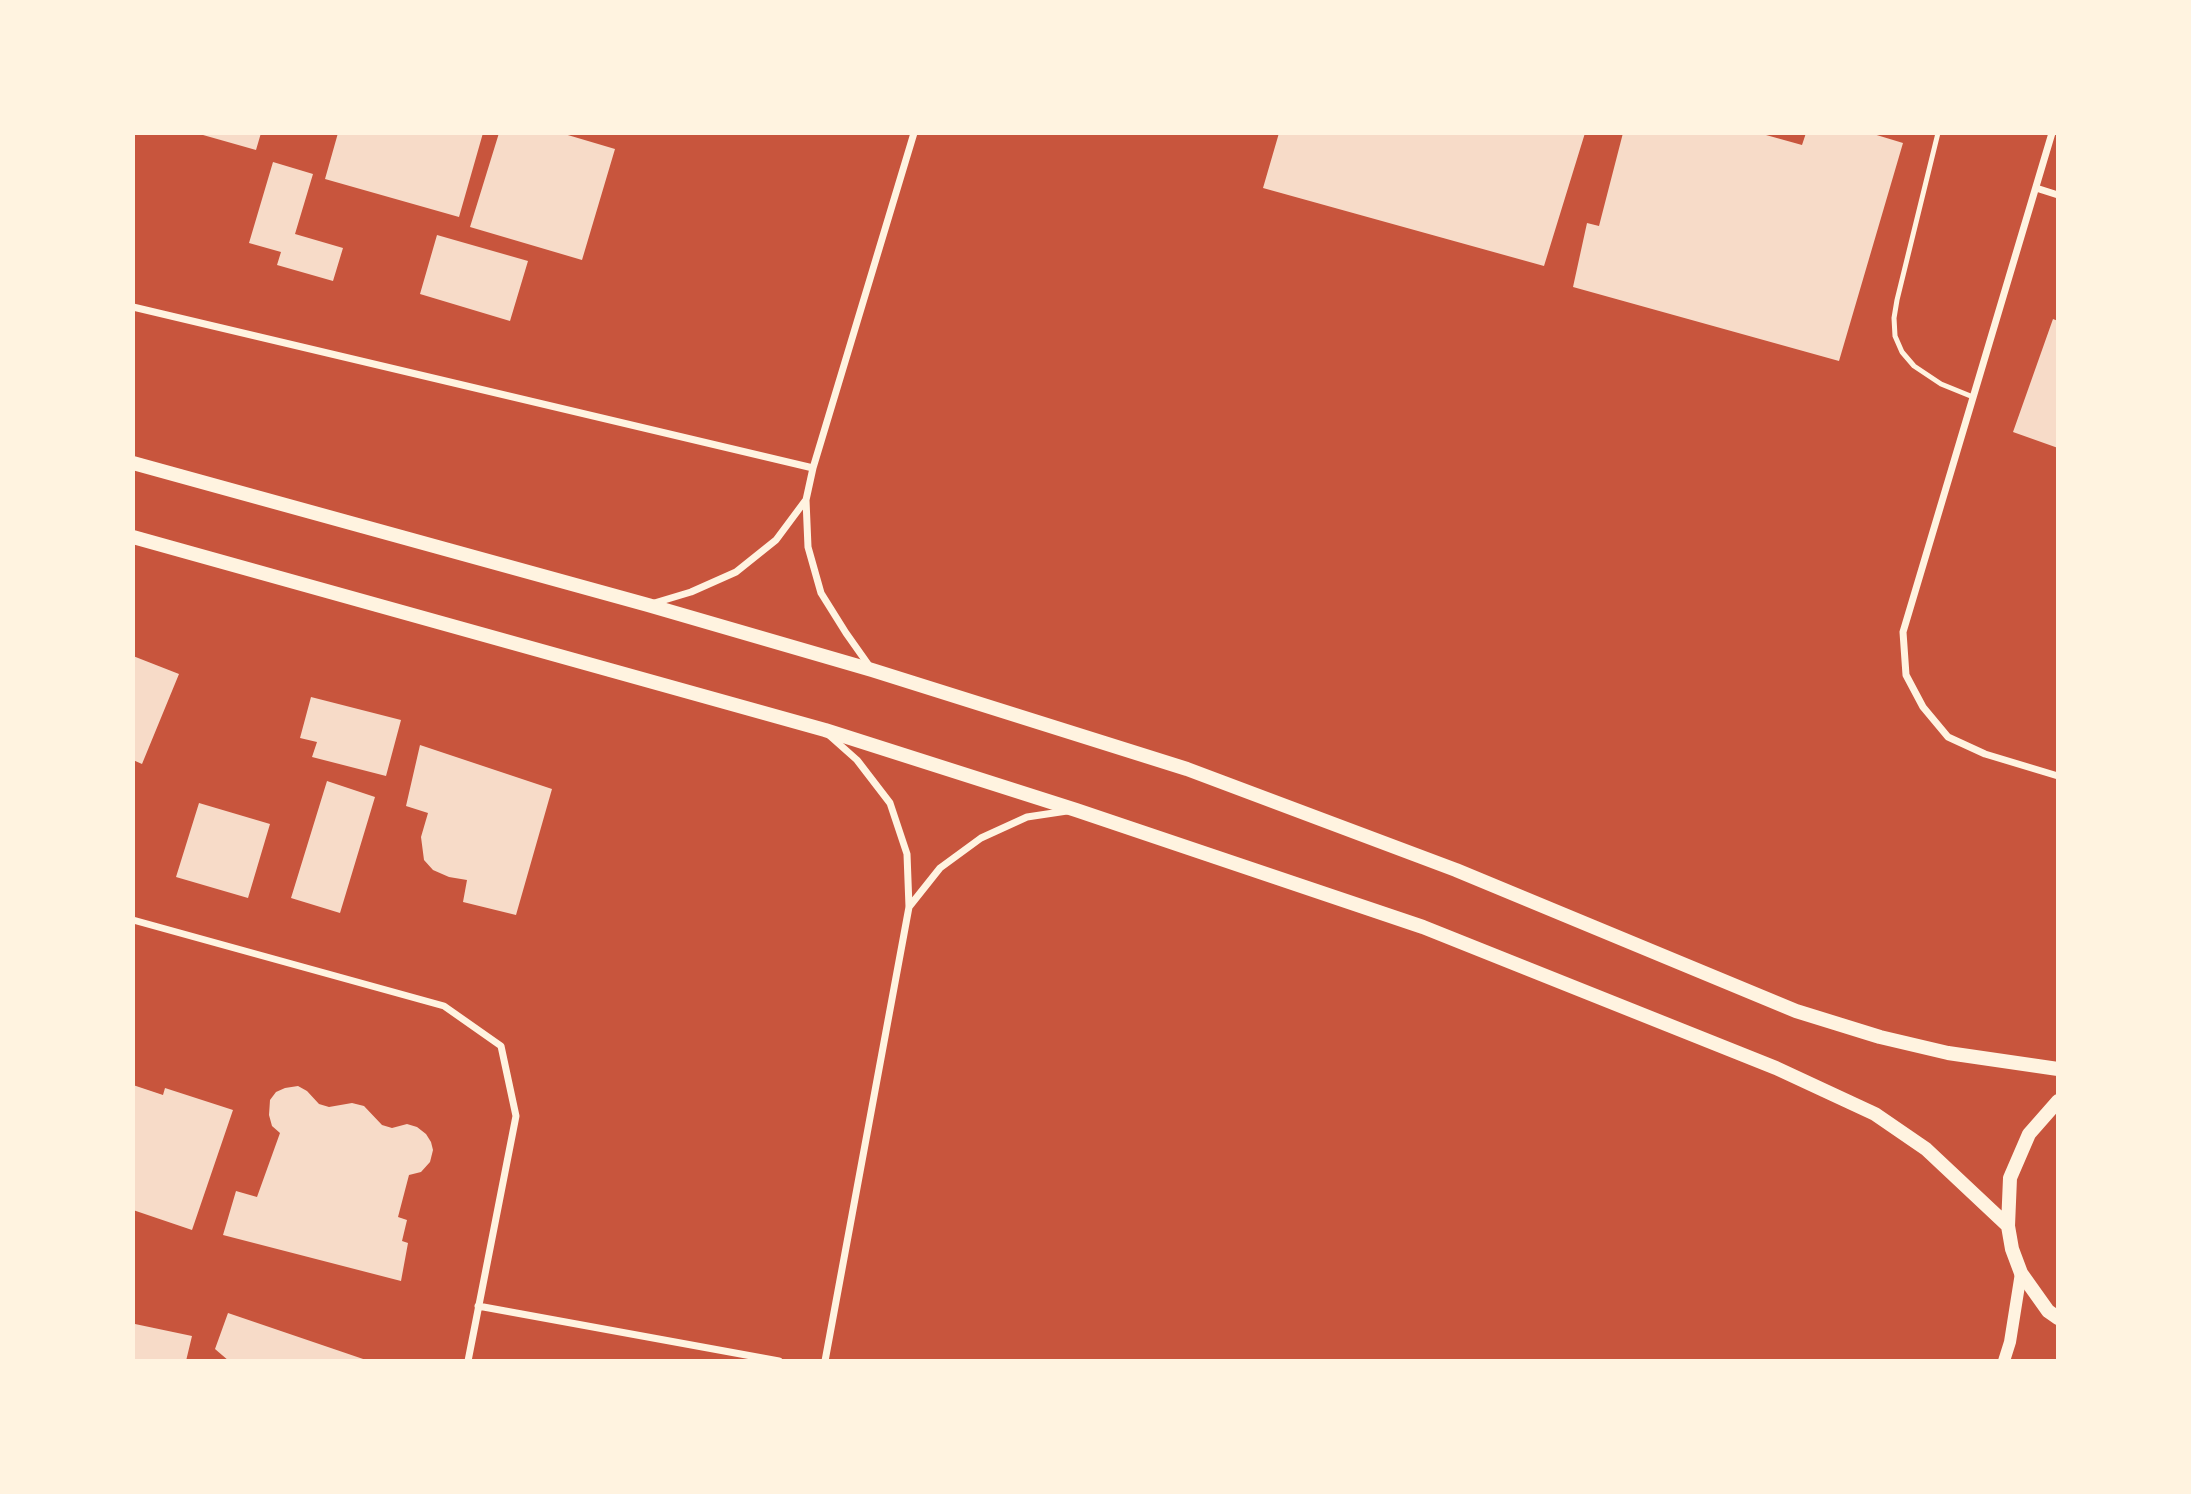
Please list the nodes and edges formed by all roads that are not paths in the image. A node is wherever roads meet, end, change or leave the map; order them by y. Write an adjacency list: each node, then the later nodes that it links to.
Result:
1 (914, 133): 9 (street)
2 (1938, 133): 7 (lane)
3 (2052, 133): 4 (street)
4 (2036, 188): 5 (street); 7 (street)
5 (2058, 195)
6 (133, 307): 9 (street)
7 (1973, 397): 15 (street)
8 (133, 463): 12 (main road)
9 (813, 468): 10 (street)
10 (806, 500): 12 (street); 13 (street)
11 (133, 537): 14 (main road)
12 (648, 604): 13 (main road)
13 (872, 670): 19 (main road)
14 (825, 730): 16 (main road); 17 (street)
15 (2058, 776)
16 (1076, 810): 17 (street); 21 (main road)
17 (909, 907): 27 (street)
18 (133, 920): 23 (street)
19 (2058, 1069)
20 (2058, 1101): 21 (main road)
21 (2008, 1226): 22 (main road)
22 (2021, 1273): 24 (main road); 28 (street)
23 (478, 1306): 25 (street); 26 (street)
24 (2058, 1318)
25 (468, 1361)
26 (779, 1361)
27 (825, 1361)
28 (2004, 1361)

